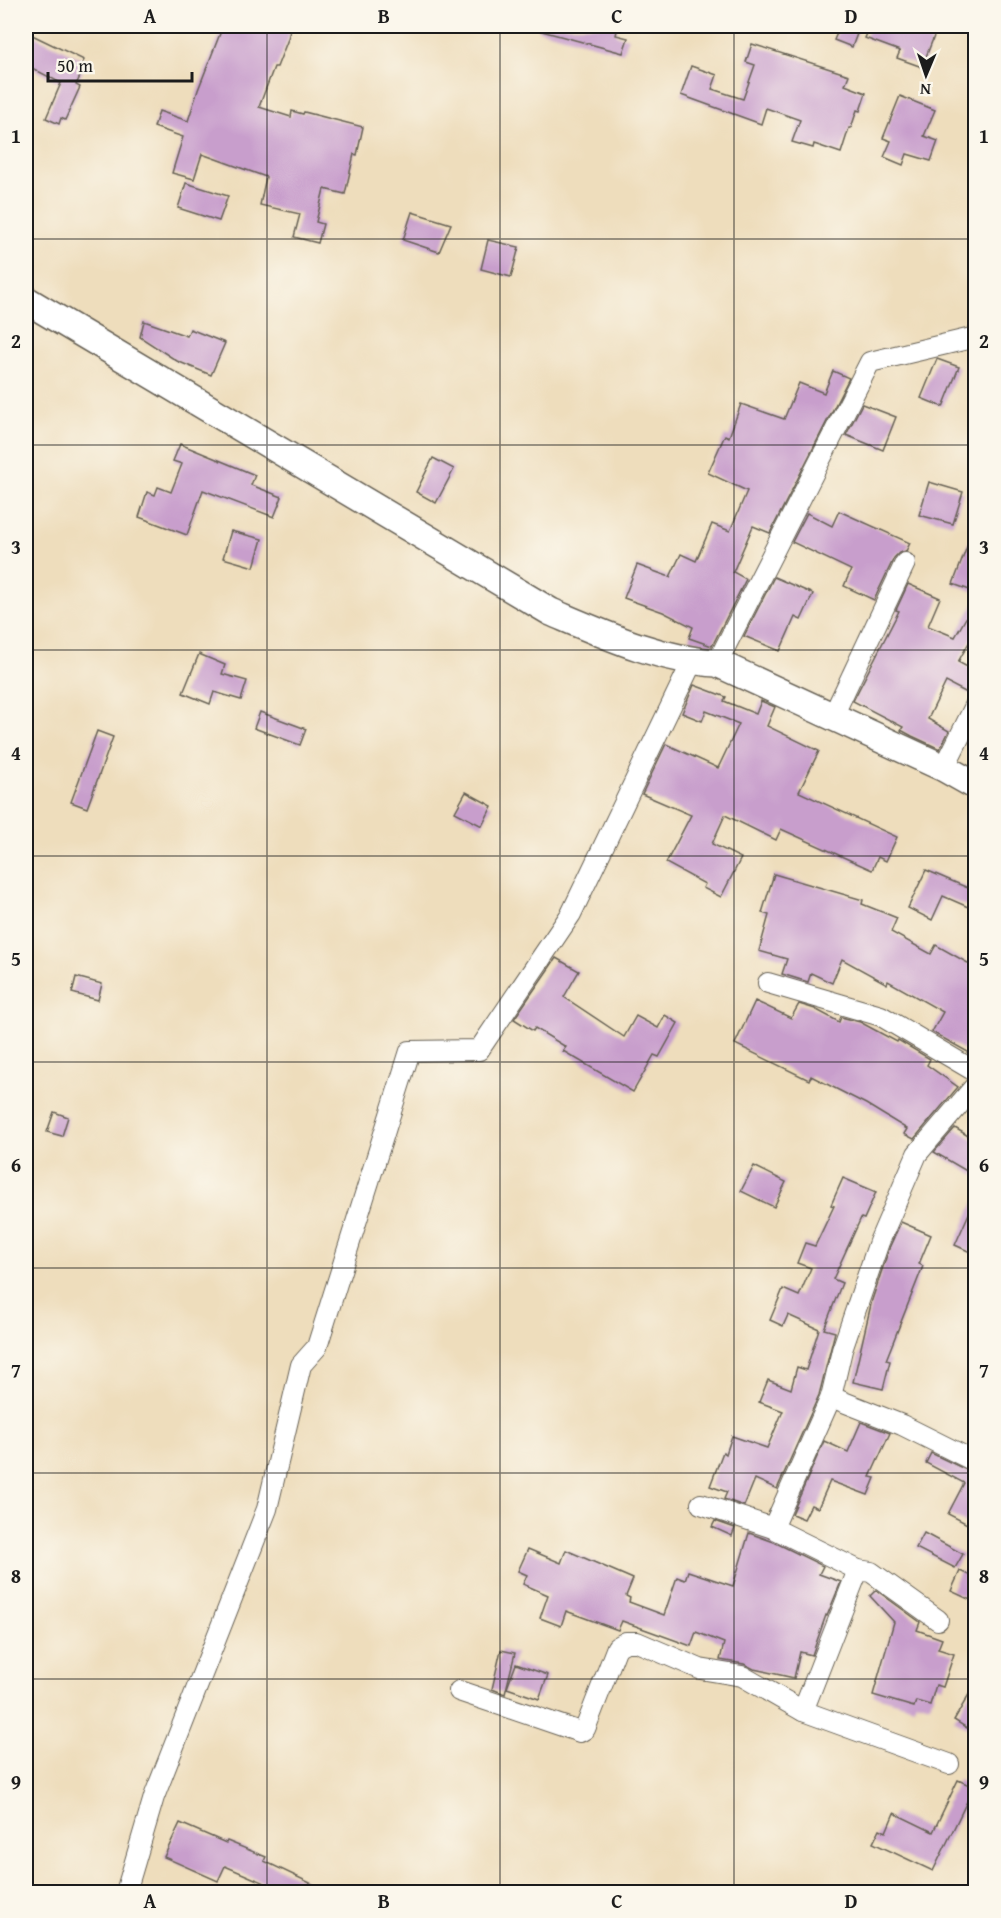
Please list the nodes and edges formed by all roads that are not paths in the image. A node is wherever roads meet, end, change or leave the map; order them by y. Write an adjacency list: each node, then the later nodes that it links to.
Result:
1 (26, 300): 4 (street)
2 (975, 337): 4 (street)
3 (905, 563): 6 (street)
4 (705, 663): 6 (street); 21 (street)
5 (975, 704): 7 (street)
6 (833, 716): 7 (street)
7 (944, 768): 8 (street)
8 (975, 786)
9 (768, 983): 10 (street)
10 (975, 1072)
11 (975, 1085): 12 (street)
12 (831, 1397): 13 (street); 15 (street)
13 (975, 1462)
14 (701, 1504): 15 (street)
15 (773, 1528): 16 (street)
16 (858, 1570): 17 (street); 19 (street)
17 (938, 1620)
18 (459, 1691): 19 (street)
19 (803, 1711): 20 (street)
20 (949, 1764)
21 (126, 1893)

